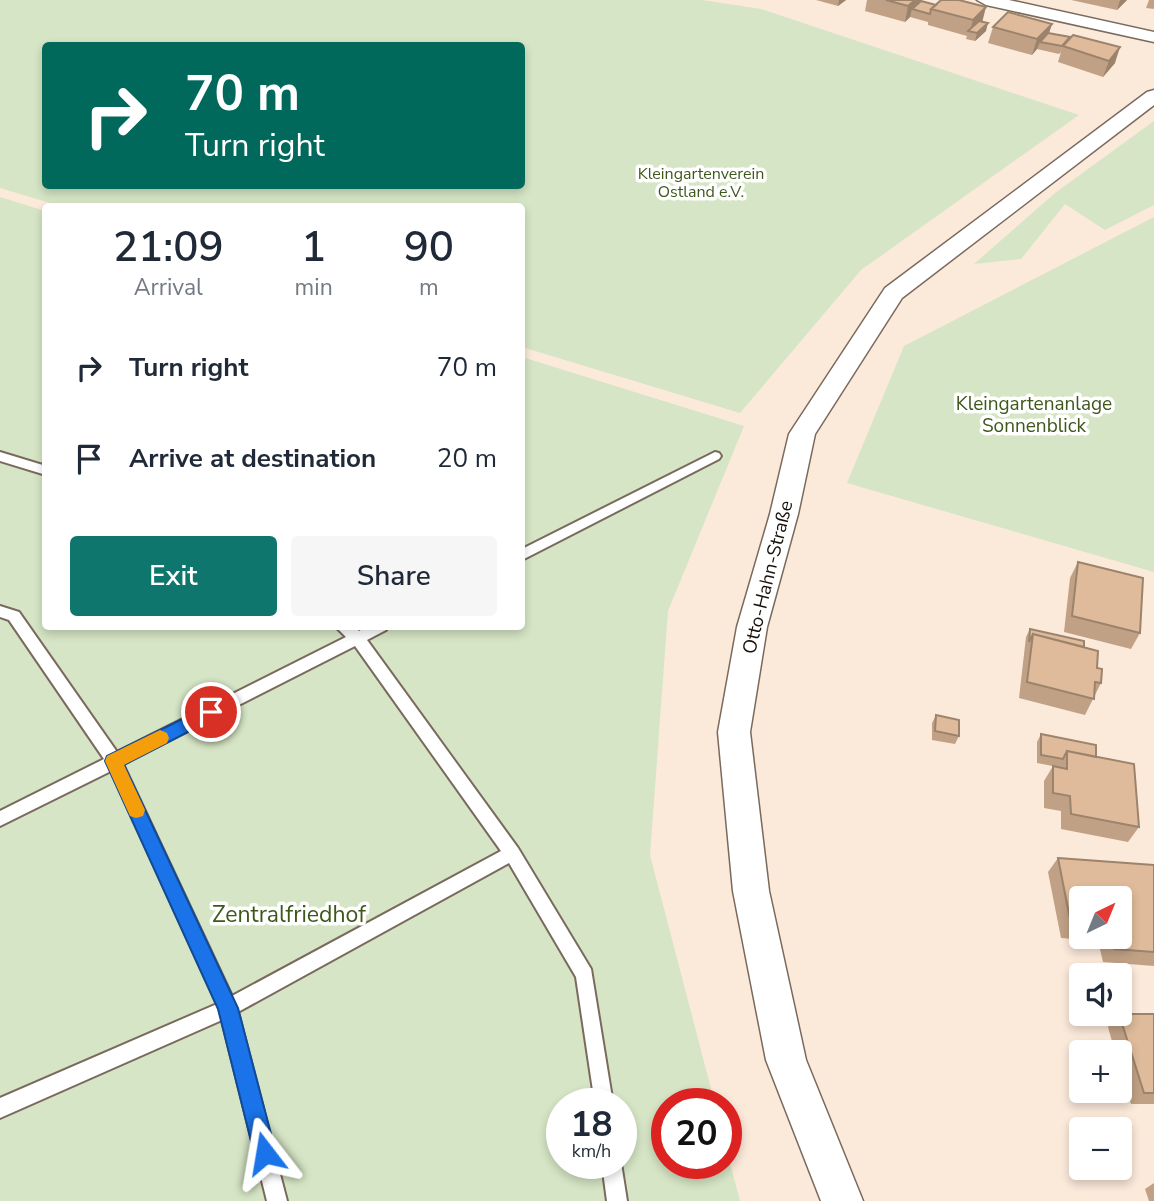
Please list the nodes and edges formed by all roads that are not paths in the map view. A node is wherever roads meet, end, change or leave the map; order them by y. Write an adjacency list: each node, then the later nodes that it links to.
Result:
1 (986, 0): 2 (street)
2 (1154, 37)
3 (1154, 96): 21 (street, Otto-Hahn-Straße)
4 (0, 456): 6 (lane)
5 (715, 456): 7 (lane)
6 (42, 470)
7 (525, 553)
8 (0, 611): 12 (lane)
9 (347, 630): 11 (lane)
10 (373, 630): 11 (lane)
11 (358, 638): 12 (lane); 14 (lane)
12 (114, 761): 13 (lane); 15 (lane)
13 (0, 819)
14 (512, 853): 15 (lane); 16 (lane)
15 (228, 1008): 17 (lane); 19 (lane)
16 (602, 1088)
17 (0, 1108)
18 (614, 1179): 20 (lane)
19 (277, 1201)
20 (617, 1201)
21 (842, 1201)

